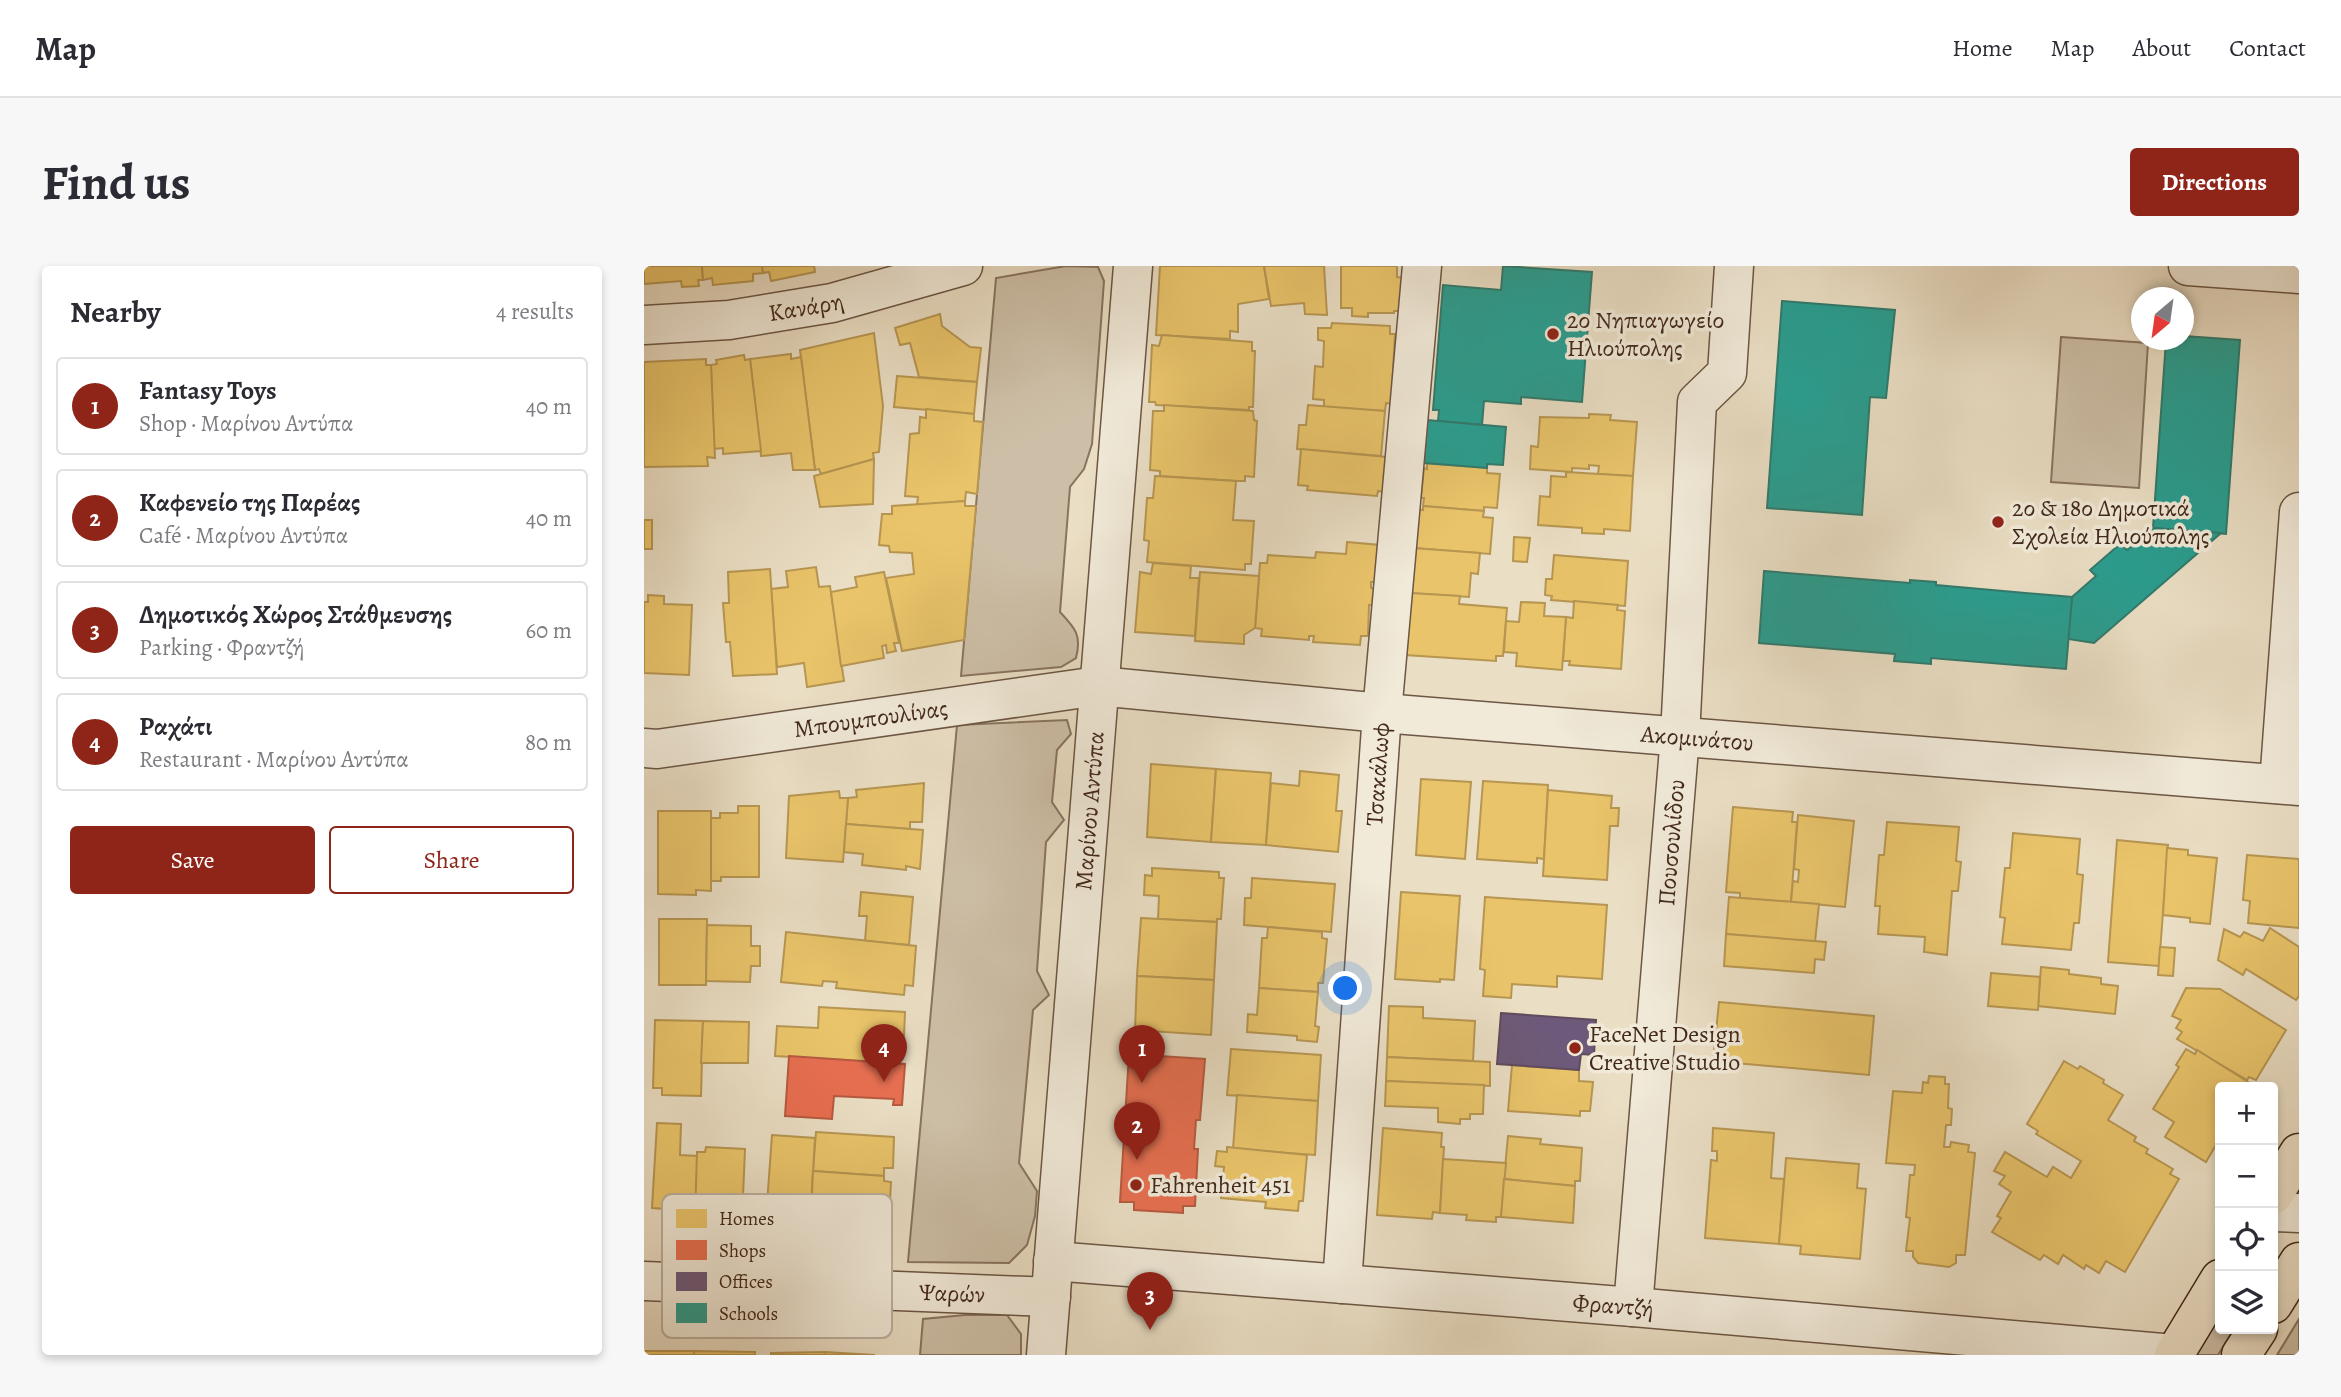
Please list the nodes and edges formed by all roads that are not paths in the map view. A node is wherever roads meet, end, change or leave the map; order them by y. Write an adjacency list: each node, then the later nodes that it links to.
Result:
1 (963, 266): 7 (street, Κανάρη)
2 (1133, 266): 9 (street, Μαρίνου Αντύπα)
3 (1422, 266): 10 (street, Τσακάλωφ)
4 (1734, 266): 11 (street, Πουσουλίδου)
5 (2188, 266): 6 (street)
6 (2299, 274)
7 (644, 325)
8 (2299, 512): 13 (street)
9 (1098, 686): 10 (street, Ακομινάτου); 12 (street, Μπουμπουλίνας); 19 (street, Μαρίνου Αντύπα)
10 (1382, 713): 11 (street, Ακομινάτου); 23 (street, Τσακάλωφ)
11 (1680, 736): 13 (street, Ακομινάτου); 26 (street, Πουσουλίδου)
12 (644, 748)
13 (2289, 785)
14 (2299, 1153): 15 (main road)
15 (2278, 1187)
16 (2278, 1212): 17 (street)
17 (2299, 1213)
18 (2299, 1262): 25 (main road)
19 (1052, 1279): 20 (street, Ψαρών); 23 (street, Φραντζή); 28 (street, Μαρίνου Αντύπα)
20 (892, 1280)
21 (644, 1281): 22 (street, Ψαρών)
22 (662, 1281)
23 (1342, 1284): 26 (street, Φραντζή)
24 (2215, 1287): 29 (main road)
25 (2278, 1296)
26 (1633, 1307): 29 (street, Φραντζή)
27 (2255, 1334): 30 (main road)
28 (1046, 1355)
29 (2174, 1355)
30 (2241, 1355)

